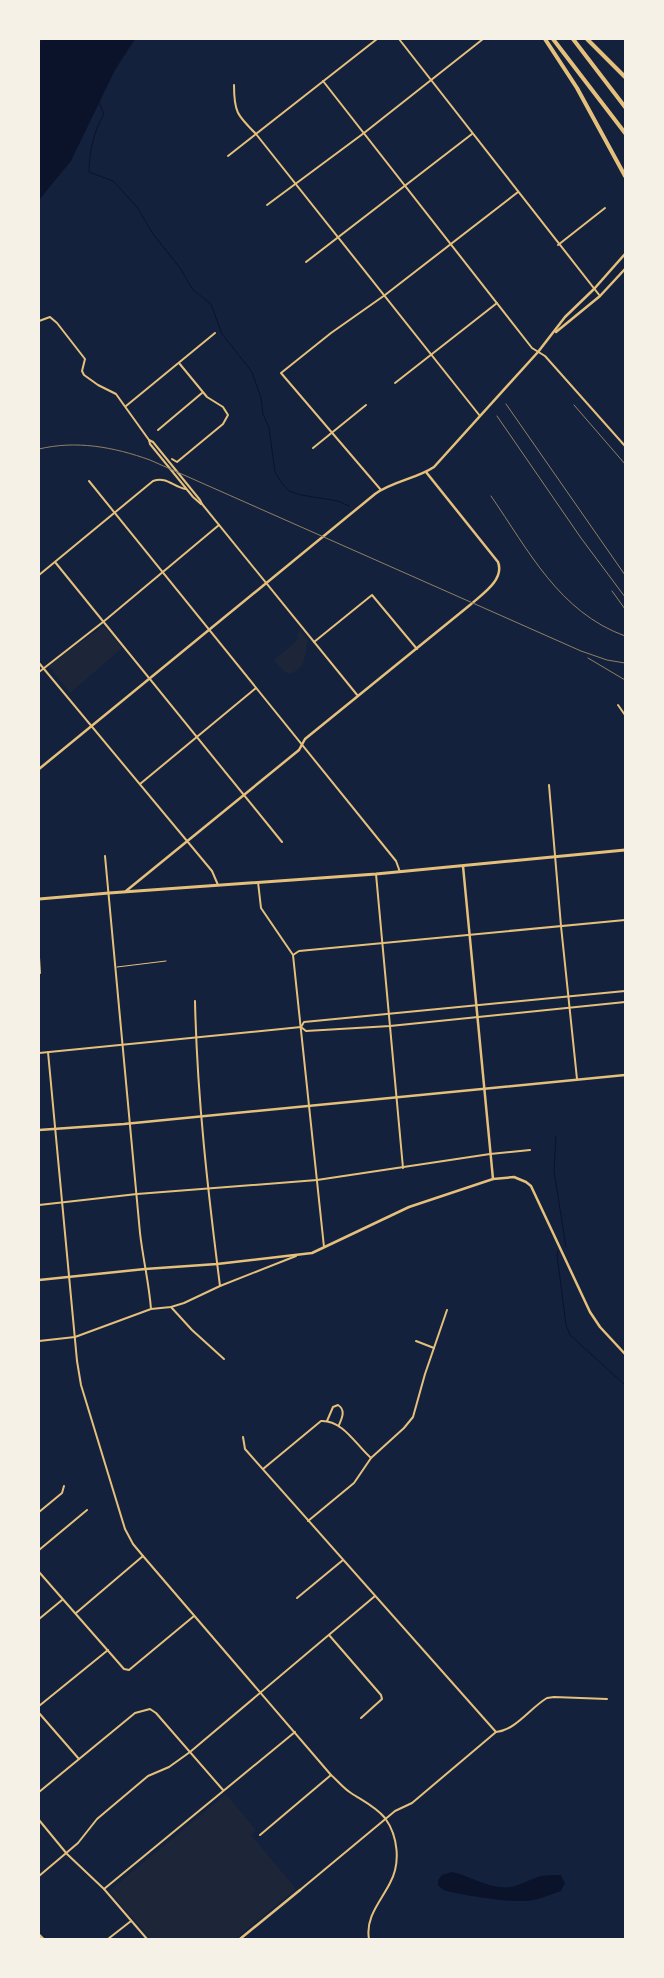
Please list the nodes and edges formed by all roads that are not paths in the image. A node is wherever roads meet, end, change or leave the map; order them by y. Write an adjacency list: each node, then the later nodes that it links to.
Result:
1 (377, 39): 10 (street)
2 (399, 39): 9 (street)
3 (483, 39): 9 (street)
4 (545, 39): 18 (highway)
5 (553, 39): 14 (highway)
6 (573, 39): 12 (highway)
7 (586, 39): 8 (highway)
8 (625, 76)
9 (430, 80): 13 (street); 16 (street)
10 (324, 81): 13 (street); 15 (street)
11 (234, 85): 15 (street)
12 (625, 107)
13 (364, 133): 19 (street); 20 (street)
14 (625, 133)
15 (256, 134): 17 (street); 19 (street)
16 (472, 134): 20 (street); 21 (street)
17 (228, 156)
18 (625, 176)
19 (296, 184): 22 (street); 24 (street)
20 (405, 186): 24 (street); 25 (street)
21 (518, 192): 25 (street); 26 (street)
22 (267, 205)
23 (605, 208): 26 (street)
24 (337, 238): 28 (street); 31 (street)
25 (451, 244): 31 (street); 33 (street)
26 (558, 245): 30 (street)
27 (625, 254): 30 (street)
28 (306, 262)
29 (625, 268): 32 (street)
30 (594, 289): 32 (street); 36 (street)
31 (385, 295): 38 (street); 46 (street)
32 (600, 296): 36 (street)
33 (498, 303): 37 (street); 38 (street)
34 (39, 321): 42 (street)
35 (215, 333): 39 (street)
36 (553, 334): 37 (street)
37 (538, 352): 44 (street); 48 (street)
38 (431, 354): 40 (street); 44 (street)
39 (179, 363): 41 (street); 42 (street)
40 (395, 383)
41 (203, 392): 45 (street); 50 (street)
42 (125, 406): 47 (street)
43 (366, 406): 46 (street)
44 (480, 416): 51 (street)
45 (158, 430)
46 (333, 432): 49 (street); 54 (street)
47 (149, 440): 53 (street); 55 (street)
48 (625, 444)
49 (313, 448)
50 (172, 460)
51 (426, 472): 54 (street); 65 (street)
52 (89, 482): 56 (street)
53 (186, 489): 55 (street); 56 (street)
54 (381, 490): 61 (street)
55 (202, 504): 57 (street)
56 (113, 514): 58 (street); 59 (street)
57 (219, 524): 59 (street); 61 (street)
58 (55, 562): 60 (street); 62 (street)
59 (162, 573): 62 (street); 63 (street)
60 (39, 576)
61 (266, 583): 63 (street); 64 (street)
62 (103, 622): 67 (street); 69 (street)
63 (209, 631): 69 (street); 70 (street)
64 (314, 642): 65 (street); 71 (street)
65 (416, 649): 71 (street)
66 (39, 663): 67 (street)
67 (43, 669): 68 (street); 74 (street)
68 (39, 672)
69 (150, 678): 74 (street); 75 (street)
70 (256, 688): 75 (street); 76 (street)
71 (358, 696): 76 (street)
72 (618, 706): 73 (street)
73 (625, 715)
74 (92, 726): 77 (street); 78 (street)
75 (197, 736): 78 (street); 80 (street)
76 (302, 744): 80 (street); 87 (street)
77 (39, 769)
78 (140, 784): 81 (street)
79 (549, 785): 85 (street)
80 (245, 794): 81 (street); 82 (street)
81 (187, 841): 90 (street); 91 (street)
82 (282, 842)
83 (625, 850): 85 (main road)
84 (105, 856): 92 (street)
85 (556, 857): 86 (main road); 95 (street)
86 (463, 866): 87 (main road); 96 (street)
87 (400, 872): 88 (main road)
88 (376, 874): 89 (main road); 97 (street)
89 (258, 882): 90 (main road); 98 (street)
90 (218, 885): 91 (main road)
91 (125, 892): 92 (main road)
92 (109, 893): 93 (main road); 101 (street)
93 (39, 899)
94 (625, 920): 95 (street)
95 (561, 926): 96 (street); 104 (street)
96 (468, 935): 97 (street); 107 (street)
97 (381, 943): 98 (street); 109 (street)
98 (294, 955): 112 (street)
99 (39, 956): 102 (street)
100 (166, 961): 101 (lane)
101 (117, 967): 114 (street)
102 (40, 973)
103 (625, 991): 104 (street)
104 (568, 997): 107 (street); 108 (street)
105 (195, 1001): 113 (street)
106 (625, 1002): 108 (street)
107 (475, 1006): 109 (street); 110 (street)
108 (570, 1008): 110 (street); 118 (street)
109 (388, 1014): 111 (street); 112 (street)
110 (476, 1017): 111 (street); 119 (street)
111 (390, 1026): 112 (street); 120 (street)
112 (301, 1027): 113 (street); 121 (street)
113 (196, 1038): 114 (street); 122 (street)
114 (124, 1046): 115 (street); 123 (street)
115 (48, 1052): 116 (street); 124 (street)
116 (39, 1053)
117 (625, 1075): 118 (street)
118 (577, 1080): 119 (street)
119 (484, 1089): 120 (street); 127 (street)
120 (396, 1097): 121 (street); 128 (street)
121 (308, 1105): 122 (street); 130 (street)
122 (202, 1115): 123 (street); 131 (street)
123 (130, 1123): 124 (street); 132 (street)
124 (56, 1129): 125 (street); 133 (street)
125 (39, 1130)
126 (530, 1150): 127 (street)
127 (490, 1154): 128 (street); 129 (street)
128 (403, 1168): 130 (street)
129 (493, 1179): 135 (street); 149 (street)
130 (317, 1180): 131 (street); 135 (street)
131 (209, 1188): 132 (street); 137 (street)
132 (137, 1194): 133 (street); 138 (street)
133 (62, 1202): 134 (street); 139 (street)
134 (39, 1204)
135 (324, 1247): 136 (street)
136 (296, 1256): 137 (street); 141 (street)
137 (217, 1264): 138 (street); 141 (street)
138 (145, 1269): 139 (street); 143 (street)
139 (69, 1276): 140 (street); 145 (street)
140 (39, 1280)
141 (220, 1286): 142 (street)
142 (171, 1307): 143 (street); 150 (street)
143 (151, 1309): 145 (street)
144 (447, 1310): 148 (street)
145 (75, 1337): 146 (street); 161 (street)
146 (39, 1341)
147 (416, 1341): 148 (street)
148 (434, 1348): 154 (street)
149 (625, 1354)
150 (224, 1359)
151 (327, 1421): 152 (street); 152 (street); 155 (street)
152 (339, 1425): 154 (street)
153 (243, 1438): 155 (street)
154 (371, 1458): 159 (street)
155 (263, 1469): 159 (street)
156 (64, 1486): 158 (street)
157 (87, 1510): 160 (street)
158 (39, 1512)
159 (308, 1521): 162 (street)
160 (39, 1550)
161 (142, 1556): 167 (street); 168 (street)
162 (343, 1560): 164 (street); 165 (street)
163 (39, 1572): 166 (street)
164 (375, 1596): 170 (street); 178 (street)
165 (297, 1598)
166 (62, 1600): 167 (street); 169 (street)
167 (76, 1613): 171 (street)
168 (194, 1616): 171 (street); 172 (street)
169 (39, 1619)
170 (329, 1634): 172 (street); 176 (street)
171 (108, 1650): 174 (street)
172 (260, 1692): 177 (street); 179 (street)
173 (607, 1698): 178 (street)
174 (39, 1706)
175 (39, 1713): 180 (street)
176 (361, 1718)
177 (295, 1732): 181 (street); 182 (street)
178 (496, 1732): 185 (street)
179 (190, 1752): 180 (street); 182 (street); 187 (street)
180 (79, 1759): 183 (street)
181 (331, 1775): 185 (street); 186 (street)
182 (223, 1790): 189 (street)
183 (39, 1792)
184 (39, 1820): 187 (street)
185 (386, 1820): 190 (street); 197 (street)
186 (260, 1835)
187 (67, 1854): 188 (street); 189 (street)
188 (39, 1876)
189 (104, 1889): 191 (street)
190 (300, 1890): 196 (street)
191 (131, 1921): 194 (street); 195 (street)
192 (39, 1935): 193 (main road)
193 (43, 1939)
194 (108, 1939)
195 (147, 1939)
196 (240, 1939)
197 (369, 1939)

